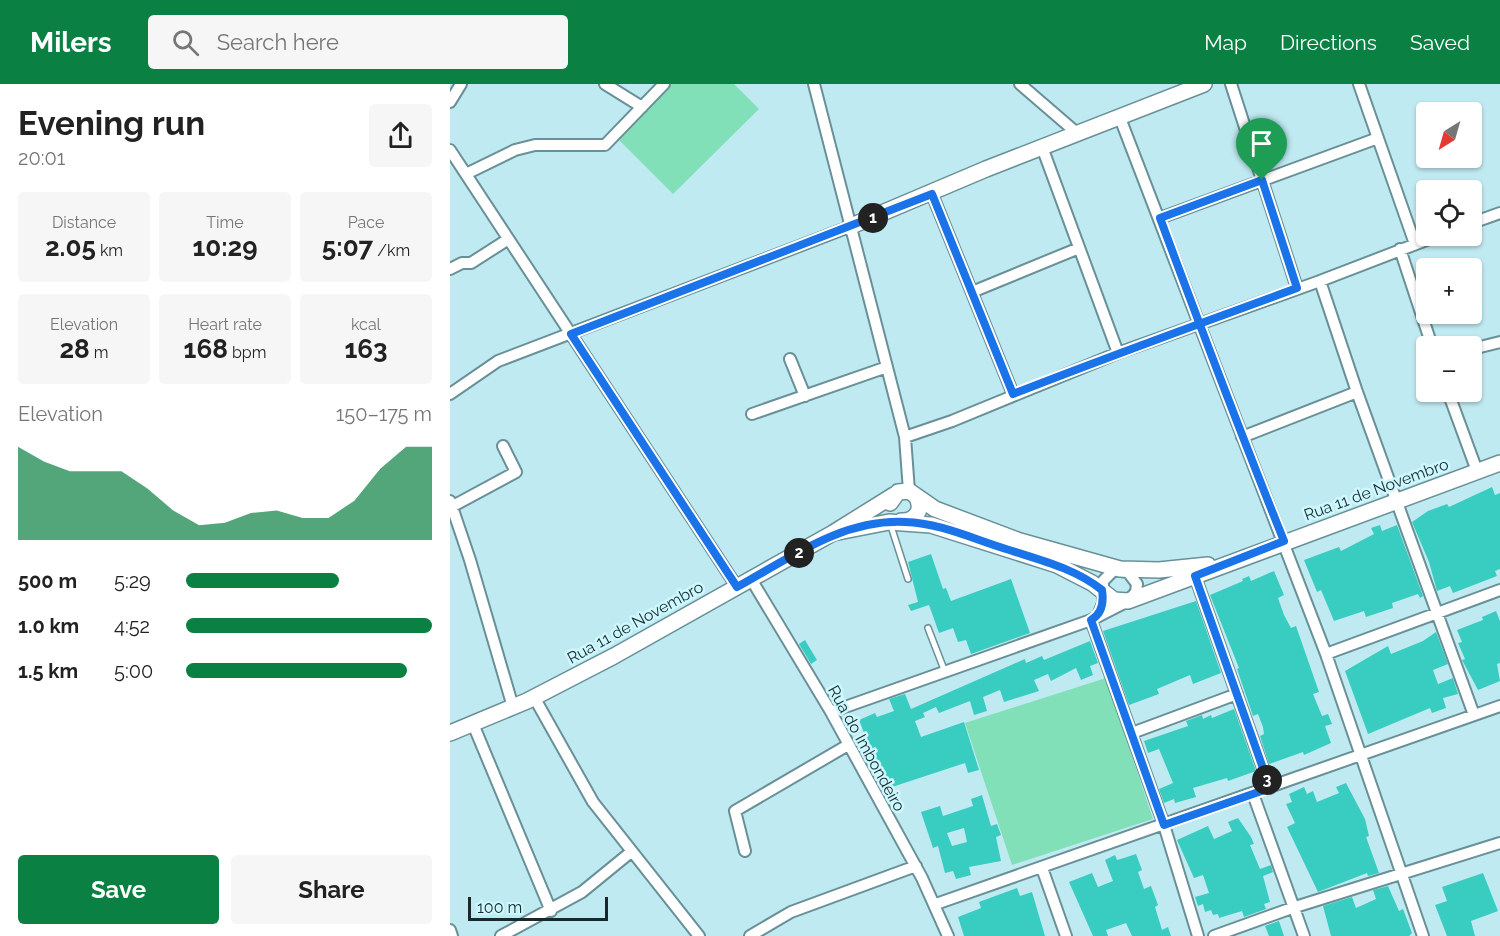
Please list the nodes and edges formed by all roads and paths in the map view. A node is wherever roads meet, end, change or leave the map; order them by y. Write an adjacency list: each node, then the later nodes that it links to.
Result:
1 (461, 84): 10 (street)
2 (605, 84): 11 (street)
3 (664, 84): 11 (street)
4 (814, 84): 23 (street)
5 (1020, 84): 13 (street)
6 (1204, 84): 9 (main road)
7 (1231, 84): 18 (street)
8 (1359, 84): 14 (street)
9 (1174, 89): 12 (main road)
10 (450, 102)
11 (642, 106): 17 (street)
12 (1120, 118): 13 (main road); 21 (street)
13 (1078, 134): 15 (main road)
14 (1378, 138): 18 (street); 25 (street)
15 (1042, 147): 19 (main road); 26 (street)
16 (450, 150): 17 (street)
17 (466, 174): 24 (street)
18 (1262, 180): 21 (street); 30 (street)
19 (932, 194): 23 (main road); 31 (street)
20 (1500, 213): 22 (street)
21 (1160, 218): 32 (street)
22 (1482, 219)
23 (849, 227): 33 (street); 39 (street)
24 (507, 240): 28 (street); 33 (street)
25 (1415, 244): 27 (street)
26 (1079, 248): 31 (street); 37 (street)
27 (1400, 249): 29 (street); 34 (street)
28 (450, 269)
29 (1320, 281): 30 (street); 40 (street)
30 (1297, 288): 32 (street)
31 (972, 292): 42 (street)
32 (1199, 324): 37 (street); 47 (street)
33 (571, 334): 41 (street); 63 (street)
34 (1429, 336)
35 (1500, 342): 36 (street)
36 (1482, 346)
37 (1118, 353): 42 (street)
38 (790, 359): 43 (street)
39 (887, 366): 43 (street); 46 (street)
40 (1357, 392): 47 (street); 52 (street)
41 (450, 394)
42 (1013, 394): 46 (street)
43 (805, 396): 45 (street)
44 (1452, 402): 50 (street)
45 (752, 414)
46 (905, 437): 51 (street)
47 (1242, 437): 57 (street)
48 (503, 446): 53 (street)
49 (1500, 463): 50 (main road, Rua 11 de Novembro)
50 (1477, 471): 52 (main road, Rua 11 de Novembro)
51 (906, 494): 55 (main road); 55 (main road); 56 (main road, Rua 11 de Novembro); 59 (main road, Rua 11 de Novembro)
52 (1398, 500): 57 (main road, Rua 11 de Novembro); 67 (street)
53 (451, 504): 75 (street)
54 (889, 522): 55 (main road, Rua 11 de Novembro); 56 (main road, Rua 11 de Novembro); 62 (lane)
55 (906, 522): 64 (main road, Rua 11 de Novembro)
56 (833, 533): 61 (main road, Rua 11 de Novembro)
57 (1284, 541): 58 (main road, Rua 11 de Novembro); 70 (street)
58 (1231, 562): 59 (main road, Rua 11 de Novembro); 60 (main road, Rua 11 de Novembro)
59 (1120, 569): 64 (street); 66 (street)
60 (1195, 576): 66 (main road, Rua 11 de Novembro); 72 (street)
61 (751, 579): 63 (main road, Rua 11 de Novembro); 76 (street, Rua do Imbondeiro)
62 (908, 579)
63 (737, 587): 73 (main road, Rua 11 de Novembro)
64 (1102, 590): 66 (main road, Rua 11 de Novembro); 68 (street)
65 (1500, 590): 67 (street)
66 (1128, 601): 68 (street)
67 (1438, 612): 70 (street); 77 (street)
68 (1094, 618): 71 (street); 80 (street)
69 (928, 628): 71 (lane)
70 (1326, 654): 82 (street)
71 (945, 672): 76 (street)
72 (1237, 694): 80 (street); 83 (street)
73 (534, 697): 75 (main road, Rua 11 de Novembro); 88 (street)
74 (1500, 706): 77 (street)
75 (513, 707): 78 (main road, Rua 11 de Novembro)
76 (831, 712): 81 (street, Rua do Imbondeiro)
77 (1474, 715): 82 (street)
78 (473, 724): 79 (main road, Rua 11 de Novembro); 94 (street)
79 (450, 733)
80 (1132, 734): 85 (street)
81 (848, 745): 87 (street); 89 (street, Rua do Imbondeiro)
82 (1363, 756): 83 (street); 91 (street)
83 (1270, 788): 84 (street)
84 (1252, 794): 85 (street); 93 (street)
85 (1164, 825): 90 (street); 102 (street)
86 (1500, 843): 91 (street)
87 (745, 851)
88 (631, 852): 94 (street); 98 (street)
89 (916, 866): 92 (street, Rua do Imbondeiro); 99 (street)
90 (1042, 868): 92 (street); 101 (street)
91 (1402, 873): 93 (street); 105 (street)
92 (936, 904): 100 (street, Rua do Imbondeiro)
93 (1292, 908): 103 (street); 104 (street)
94 (551, 911): 97 (street)
95 (450, 930): 96 (street)
96 (452, 936)
97 (501, 936)
98 (699, 936)
99 (750, 936)
100 (948, 936)
101 (1066, 936)
102 (1197, 936)
103 (1214, 936)
104 (1304, 936)
105 (1422, 936)

